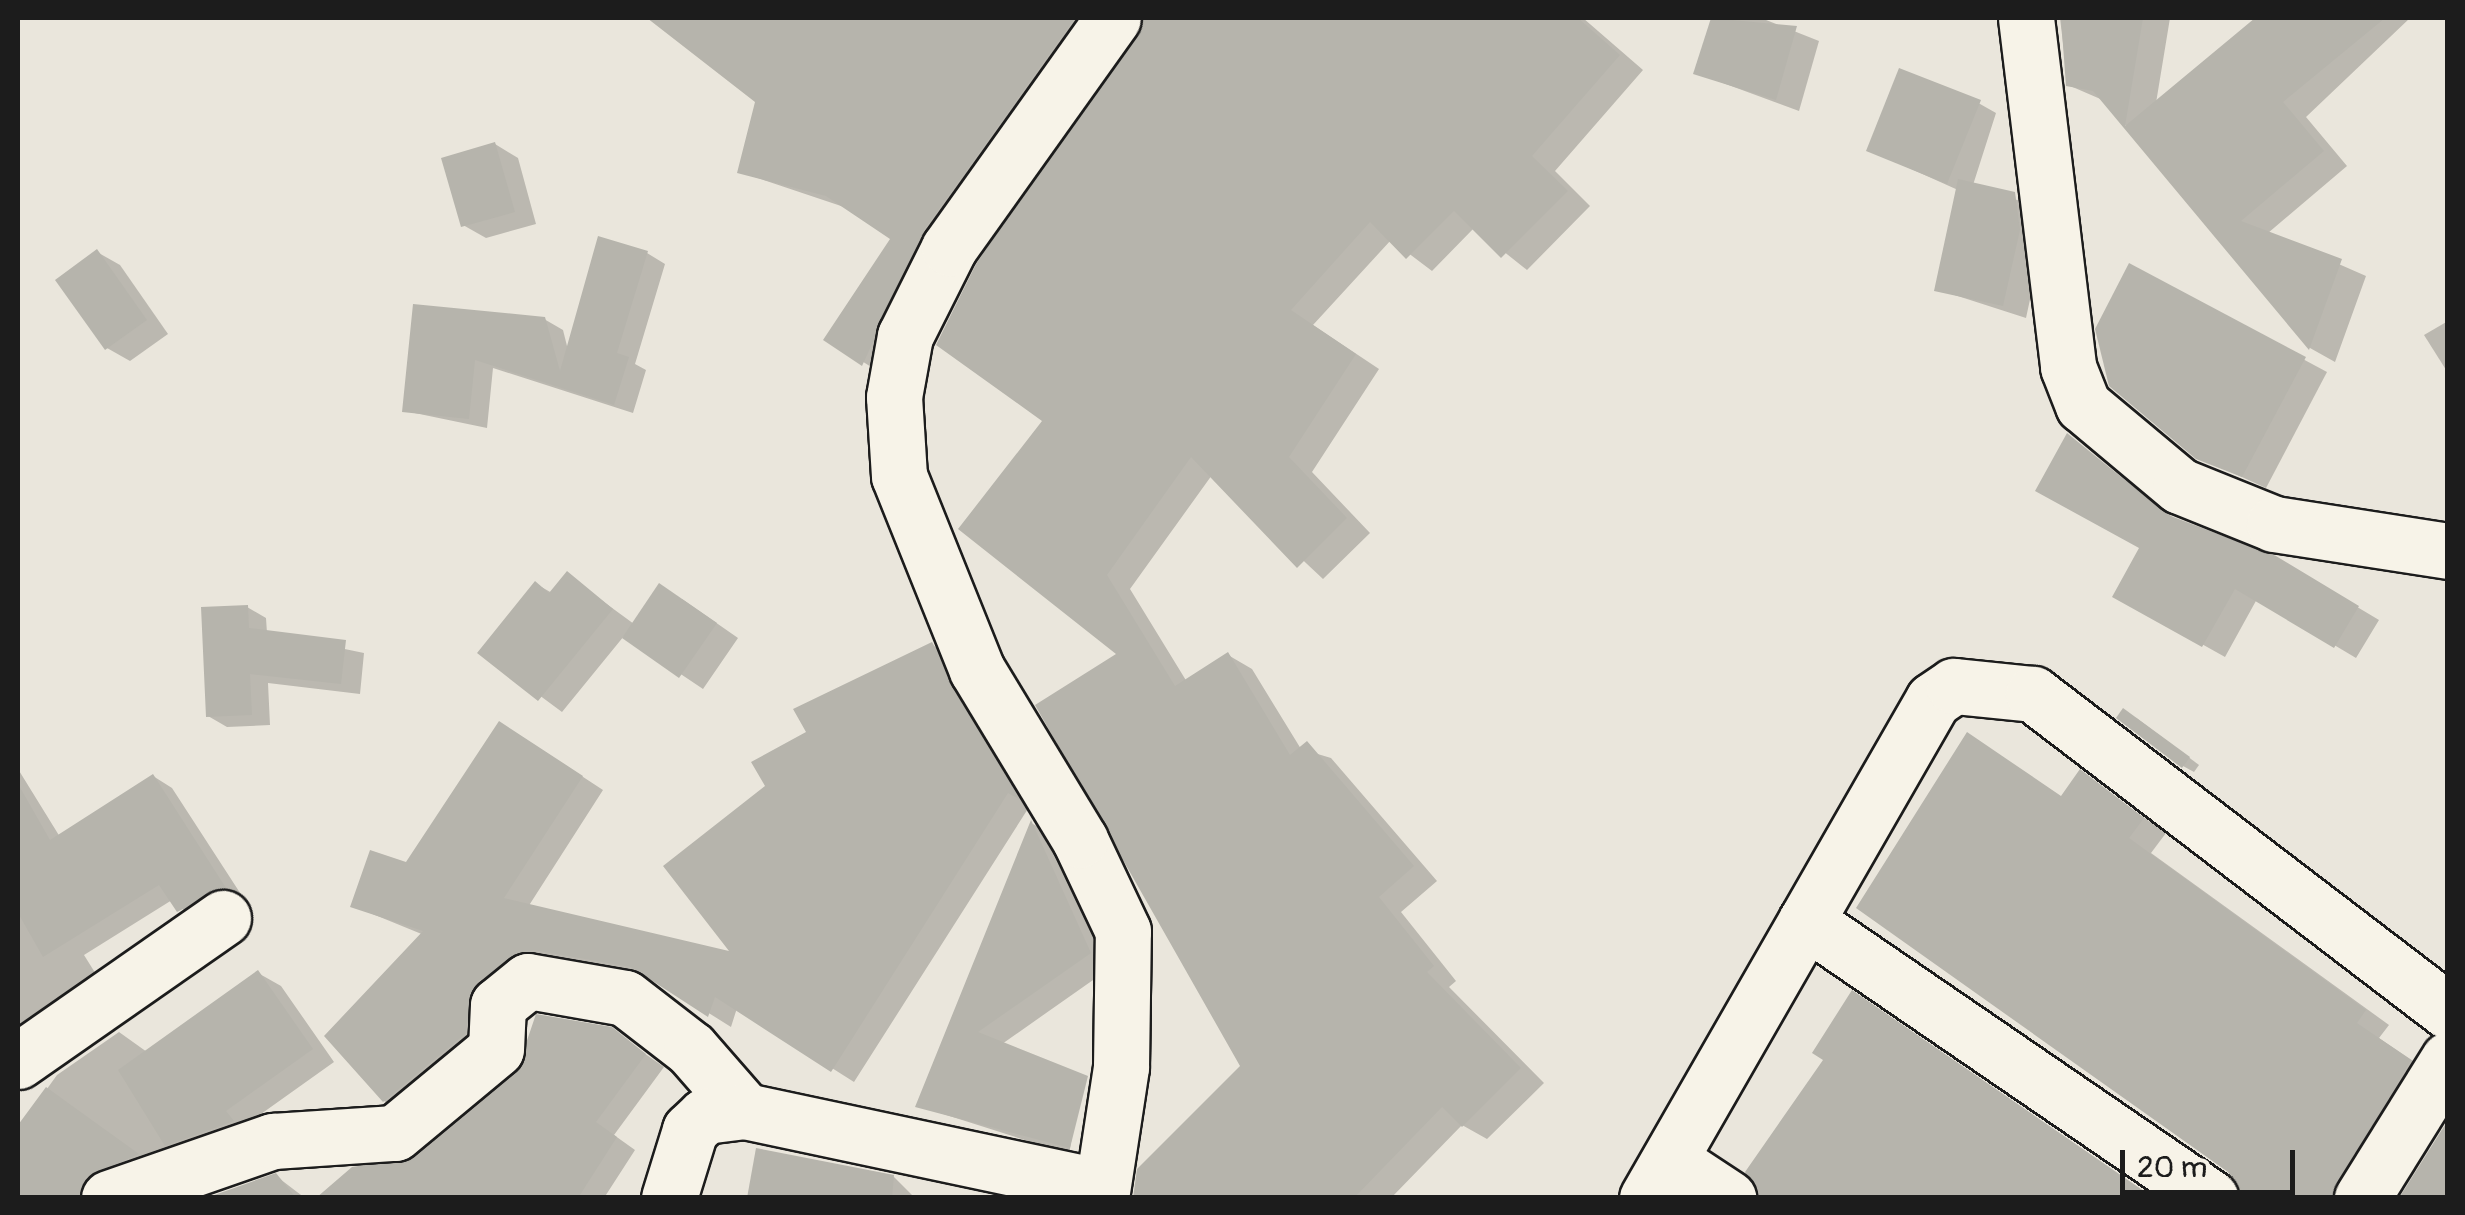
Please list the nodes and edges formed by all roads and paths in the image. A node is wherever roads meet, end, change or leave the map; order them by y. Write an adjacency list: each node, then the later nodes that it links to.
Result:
1 (1114, 18): 11 (street)
2 (2026, 18): 3 (street)
3 (2448, 552)
4 (223, 918): 8 (street)
5 (1806, 921): 6 (street); 10 (street); 15 (street)
6 (2448, 1012)
7 (2448, 1060): 16 (street)
8 (18, 1061)
9 (745, 1111): 11 (street); 12 (street); 13 (street)
10 (1661, 1180): 14 (street)
11 (1102, 1192)
12 (110, 1198)
13 (668, 1198)
14 (1728, 1198)
15 (2210, 1198)
16 (2362, 1198)

